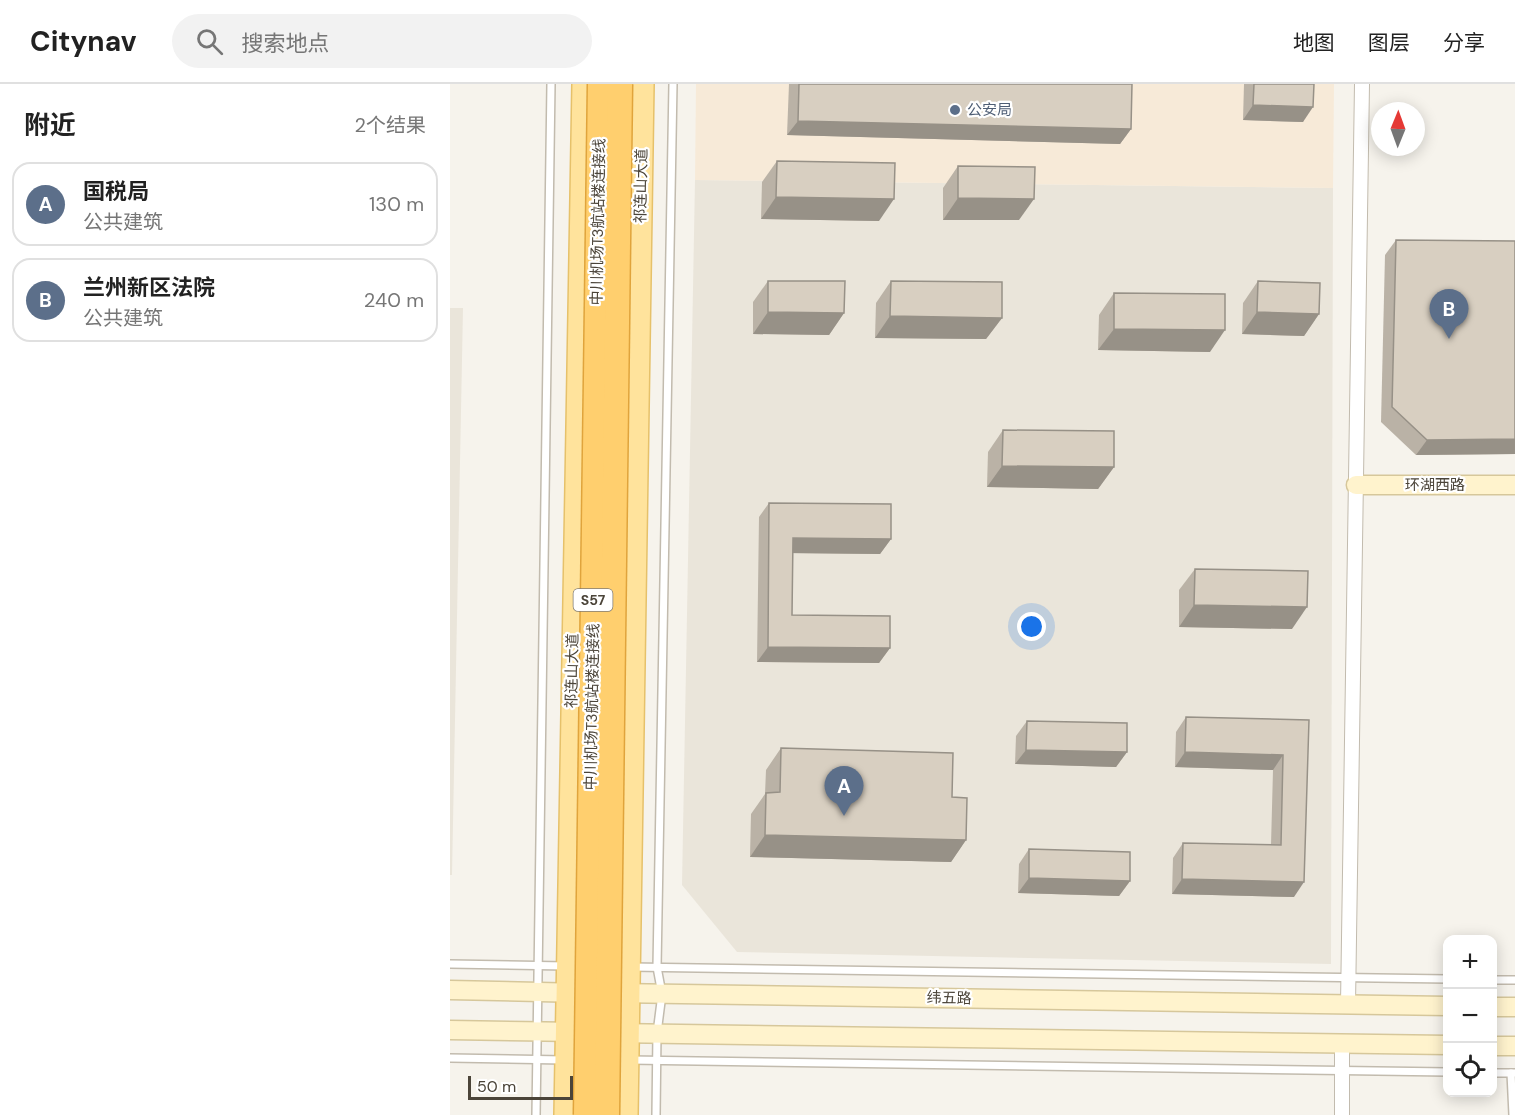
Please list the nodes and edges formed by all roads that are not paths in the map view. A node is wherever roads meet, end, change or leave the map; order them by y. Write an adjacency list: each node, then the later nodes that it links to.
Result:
1 (550, 84): 11 (lane)
2 (584, 84): 12 (main road, 祁连山大道)
3 (600, 84): 48 (highway, 中川机场T3航站楼连接线 / S57, bridge)
4 (620, 84): 49 (highway, 中川机场T3航站楼连接线 / S57, bridge)
5 (643, 84): 13 (main road, 祁连山大道)
6 (673, 84): 14 (lane)
7 (1362, 84): 8 (street)
8 (1356, 485): 9 (street, 环湖西路); 15 (street)
9 (1515, 485)
10 (450, 964): 11 (lane)
11 (538, 965): 12 (lane); 20 (lane)
12 (567, 966): 13 (lane); 21 (main road, 祁连山大道)
13 (630, 967): 14 (lane); 22 (main road, 祁连山大道)
14 (657, 967): 15 (lane); 23 (lane)
15 (1348, 977): 16 (lane); 24 (street)
16 (1443, 979)
17 (1497, 980): 18 (lane)
18 (1515, 980)
19 (450, 990): 20 (street, 纬五路)
20 (538, 992): 21 (street, 纬五路); 29 (lane)
21 (566, 992): 22 (street, 纬五路); 30 (main road, 祁连山大道)
22 (629, 993): 23 (street, 纬五路); 31 (main road, 祁连山大道)
23 (662, 994): 24 (street, 纬五路); 32 (lane)
24 (1348, 1004): 25 (street, 纬五路)
25 (1443, 1006)
26 (1497, 1007): 27 (street)
27 (1515, 1007)
28 (450, 1030): 29 (street)
29 (537, 1031): 30 (street); 38 (lane)
30 (565, 1032): 31 (street); 39 (main road, 祁连山大道)
31 (629, 1033): 32 (street); 40 (main road, 祁连山大道)
32 (657, 1033): 33 (street); 41 (lane)
33 (1342, 1043): 34 (street); 42 (street)
34 (1443, 1045)
35 (1497, 1046): 36 (street)
36 (1515, 1046)
37 (450, 1058): 38 (lane)
38 (537, 1059): 39 (lane); 46 (lane)
39 (565, 1059): 40 (lane); 47 (main road, 祁连山大道)
40 (628, 1060): 41 (lane); 50 (main road, 祁连山大道)
41 (657, 1061): 42 (lane); 51 (lane)
42 (1342, 1071): 43 (lane); 52 (street)
43 (1443, 1072)
44 (1497, 1073): 45 (lane)
45 (1513, 1073): 53 (lane)
46 (536, 1115)
47 (564, 1115)
48 (586, 1115)
49 (607, 1115)
50 (627, 1115)
51 (657, 1115)
52 (1342, 1115)
53 (1513, 1115)

